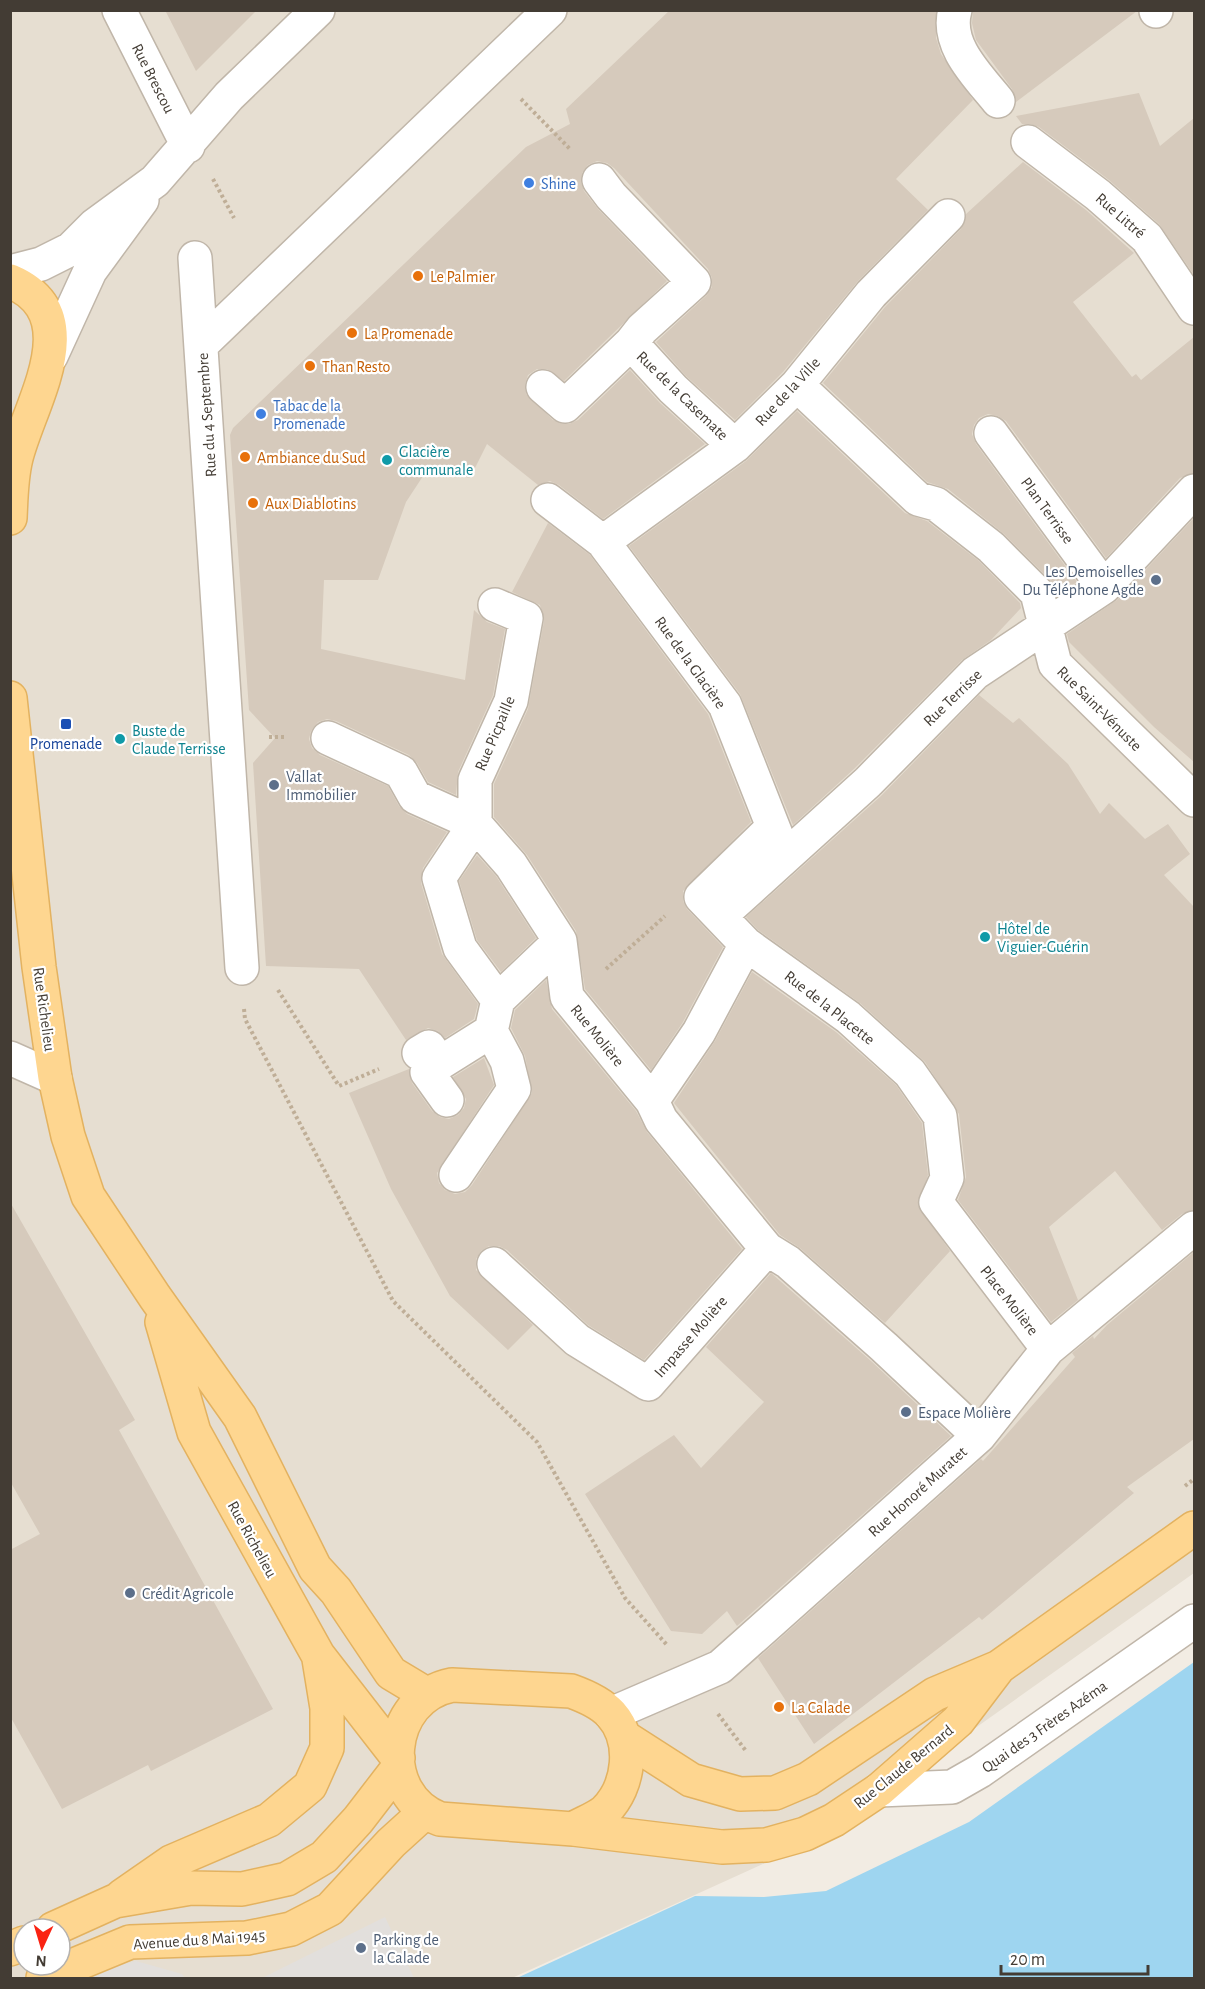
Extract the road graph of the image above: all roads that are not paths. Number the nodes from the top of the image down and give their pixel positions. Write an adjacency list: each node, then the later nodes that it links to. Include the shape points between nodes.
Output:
1 (119, 10): 7 (street, Rue Brescou)
2 (318, 10): 7 (street, via 229,96)
3 (550, 10): 16 (street, Rue du 4 Septembre)
4 (955, 10): 5 (street, via 952,22 960,51)
5 (998, 101)
6 (1028, 142): 14 (street, Rue Littré, via 1147,238)
7 (198, 158): 9 (street)
8 (599, 180): 15 (street, Rue de la Casemate, via 694,282)
9 (155, 181): 12 (street, via 95,225 71,249 41,264); 17 (street, via 114,243 90,271)
10 (948, 216): 18 (street, Rue de la Ville, via 872,294)
11 (195, 258): 16 (street)
12 (10, 272)
13 (10, 281): 17 (main road, via 22,286 41,305 51,329)
14 (1194, 308)
15 (631, 344): 19 (street, Rue de la Casemate, via 565,406); 22 (street, Rue de la Casemate)
16 (201, 345): 38 (street, Rue du 4 Septembre)
17 (48, 365): 20 (main road, via 24,398); 25 (main road, via 15,460)
18 (797, 385): 22 (street, Rue de la Ville); 29 (street, Rue Saint-Vénuste, via 918,499 936,504 1037,592)
19 (543, 387)
20 (10, 404)
21 (991, 434): 27 (street, Plan Terrisse)
22 (735, 446): 26 (street, Rue de la Ville)
23 (1194, 491): 27 (street, Rue Terrisse)
24 (548, 500): 26 (street, Rue de la Glacière)
25 (10, 518)
26 (603, 542): 34 (street, Rue de la Glacière, via 725,705)
27 (1104, 587): 29 (street, Rue Terrisse)
28 (495, 605): 33 (street, Rue Picpaille, via 526,618 511,701 475,780)
29 (1046, 626): 32 (street, Rue Saint-Vénuste, via 1055,664); 34 (street, Rue Terrisse, via 975,673 868,782)
30 (10, 698): 41 (main road, Rue Richelieu)
31 (328, 738): 33 (street, Rue Molière, via 401,772 415,797)
32 (1194, 800)
33 (475, 824): 36 (street, Rue Molière, via 511,865); 39 (street, via 440,878 460,948)
34 (779, 843): 35 (street, Rue Terrisse)
35 (710, 907): 37 (street, Rue de la Placette)
36 (560, 941): 39 (street); 43 (street, Rue Molière, via 567,997)
37 (746, 944): 43 (street, via 699,1032); 47 (street, Rue de la Placette, via 848,1017 910,1073 940,1116 947,1178 936,1202)
38 (242, 975)
39 (495, 1016): 42 (street, via 429,1058 427,1072); 44 (street, via 514,1089)
40 (10, 1058): 41 (street)
41 (55, 1078): 49 (main road, Rue Richelieu, via 68,1136 88,1196)
42 (447, 1100)
43 (652, 1101): 46 (street, Rue Molière, via 661,1120)
44 (456, 1175)
45 (1194, 1228): 50 (street, Rue Honoré Muratet)
46 (767, 1249): 48 (street, Impasse Molière, via 648,1384 577,1340); 51 (street, Rue Molière, via 884,1347)
47 (973, 1251): 50 (street, Place Molière)
48 (494, 1264)
49 (155, 1297): 54 (main road, Rue Richelieu, via 194,1432); 56 (main road, Rue Richelieu, via 240,1417 315,1568 336,1591 391,1673)
50 (1048, 1349): 51 (street, Rue Honoré Muratet)
51 (979, 1436): 57 (street, Rue Honoré Muratet, via 720,1667)
52 (1194, 1528): 55 (main road, Rue Claude Bernard)
53 (1194, 1621): 59 (street, Quai des 3 Frères Azéma, via 952,1788)
54 (318, 1654): 58 (main road, Rue Richelieu); 62 (main road, via 327,1708 327,1748 310,1786 269,1820 171,1862)
55 (999, 1667): 57 (main road, Rue Claude Bernard, via 935,1694 808,1779 775,1793 740,1794 691,1780); 59 (main road, Rue Claude Bernard, via 958,1721)
56 (426, 1694): 57 (main road, via 452,1685 571,1691 589,1698); 58 (main road, via 400,1729)
57 (617, 1726): 61 (main road, via 627,1764 620,1791 604,1812)
58 (398, 1763): 60 (main road, via 407,1795); 62 (main road, via 358,1820 324,1857 287,1879 242,1889 191,1888)
59 (879, 1790): 61 (main road, Rue Claude Bernard, via 834,1820 805,1834 766,1845 722,1847)
60 (424, 1813): 61 (main road, via 440,1819); 64 (main road, Avenue du 8 Mai 1945, via 330,1909 291,1929 247,1938 130,1942)
61 (573, 1829)
62 (115, 1901): 63 (main road)
63 (72, 1920)
64 (43, 1978)

